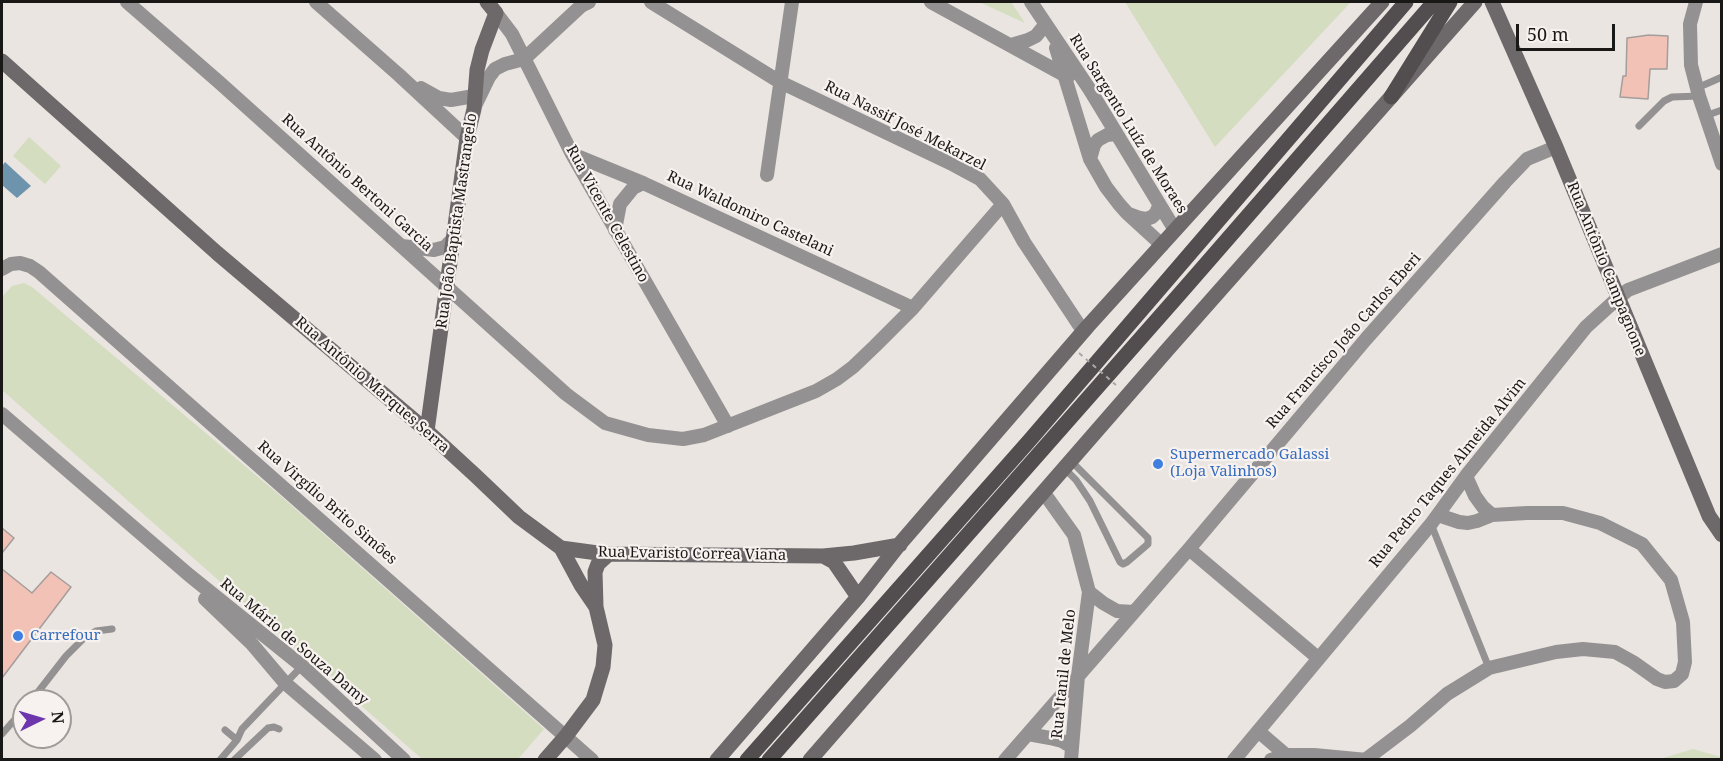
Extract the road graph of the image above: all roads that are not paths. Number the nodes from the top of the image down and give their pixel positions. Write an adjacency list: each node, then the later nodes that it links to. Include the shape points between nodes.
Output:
1 (127, 2): 46 (street, Rua Antônio Bertoni Garcia)
2 (316, 2): 20 (street)
3 (589, 2): 18 (street)
4 (651, 2): 23 (street, Rua Nassif José Mekarzel)
5 (792, 2): 23 (street)
6 (931, 2): 17 (street)
7 (1031, 2): 16 (street, Rua Sargento Luíz de Moraes)
8 (1382, 2): 43 (street)
9 (1406, 2): 96 (main road, via 1029,441)
10 (1434, 2): 97 (main road)
11 (1450, 2): 26 (main road)
12 (1475, 2): 26 (street)
13 (1492, 2): 33 (street, Rua Antônio Campagnone)
14 (1696, 2): 25 (street, via 1690,24 1691,65)
15 (492, 7): 18 (street, Rua Vicente Celestino); 27 (street, Rua João Baptista Mastrangelo, via 477,70)
16 (1049, 30): 17 (street); 21 (street, Rua Sargento Luíz de Moraes); 24 (street, Rua Sargento Luíz de Moraes)
17 (1011, 45): 21 (street)
18 (524, 59): 27 (street, via 495,69); 34 (street, Rua Vicente Celestino)
19 (2, 61): 55 (street, Rua Antônio Marques Serra, via 217,252)
20 (399, 75): 27 (street, via 440,98); 32 (street)
21 (1064, 75): 24 (street); 35 (street, Rua Sargento Luíz de Moraes)
22 (1722, 77): 25 (lane)
23 (780, 82): 37 (street); 39 (street, Rua Nassif José Mekarzel, via 980,179)
24 (1090, 90): 31 (street, Rua Sargento Luíz de Moraes)
25 (1698, 92): 29 (street); 30 (lane, via 1664,101)
26 (1391, 97): 56 (street)
27 (474, 102): 32 (street, Rua João Baptista Mastrangelo)
28 (1722, 110): 29 (lane)
29 (1705, 116): 36 (street)
30 (1639, 126)
31 (1116, 134): 35 (street, via 1098,140); 40 (street, Rua Sargento Luíz de Moraes)
32 (467, 138): 44 (street, Rua João Baptista Mastrangelo)
33 (1556, 147): 50 (street, Rua Antônio Campagnone); 64 (street, Rua Francisco João Carlos Eberi, via 1527,159 1505,182)
34 (572, 154): 38 (street, Rua Waldomiro Castelani); 42 (street, Rua Vicente Celestino)
35 (1090, 159): 41 (street, Rua Sargento Luíz de Moraes)
36 (1722, 164)
37 (767, 176)
38 (643, 183): 42 (street, via 633,188 620,204); 51 (street, Rua Waldomiro Castelani)
39 (1003, 204): 51 (street, Rua Antônio Bertoni Garcia); 52 (street, Rua Nassif José Mekarzel)
40 (1159, 206): 41 (street, via 1146,219); 43 (street, Rua Sargento Luíz de Moraes)
41 (1127, 213): 45 (street, Rua Sargento Luíz de Moraes)
42 (615, 230): 54 (street, Rua Vicente Celestino)
43 (1175, 230): 45 (street)
44 (454, 238): 46 (street, via 445,247 434,250); 49 (street, Rua João Baptista Mastrangelo)
45 (1162, 245): 52 (street)
46 (402, 246): 49 (street, Rua Antônio Bertoni Garcia)
47 (1722, 254): 50 (street, Rua Pedro Taques Almeida Alvim, via 1628,290)
48 (2, 269): 85 (street, Rua Virgílio Brito Simões, via 20,263 39,272)
49 (448, 287): 54 (street, Rua Antônio Bertoni Garcia, via 566,394 605,423 648,435 683,439); 55 (street, Rua João Baptista Mastrangelo)
50 (1618, 298): 57 (street, Rua Pedro Taques Almeida Alvim, via 1586,327); 61 (street, Rua Antônio Campagnone, via 1709,516)
51 (913, 308): 54 (street, Rua Antônio Bertoni Garcia, via 837,379)
52 (1083, 332): 62 (street)
53 (2, 414): 67 (street, Rua Mário de Souza Damy)
54 (728, 426)
55 (428, 431): 63 (street, Rua Antônio Marques Serra, via 519,517)
56 (1068, 465): 56 (lane, via 1120,562 1127,562 1148,544 1148,538); 58 (street)
57 (1466, 476): 59 (street, via 1475,496); 60 (street, Rua Pedro Taques Almeida Alvim)
58 (1044, 493): 68 (street, Rua Itanil de Melo, via 1074,535); 98 (street)
59 (1492, 515): 60 (street, via 1468,523); 75 (street, via 1563,513 1600,523 1642,544 1671,580 1683,622 1685,662 1682,674 1665,682 1615,652 1583,649)
60 (1435, 519): 73 (street, Rua Pedro Taques Almeida Alvim); 75 (lane)
61 (1722, 535)
62 (900, 545): 66 (street, Rua Evaristo Correa Viana); 69 (street)
63 (561, 548): 65 (street, Rua Evaristo Correa Viana); 70 (street, Rua Antônio Marques Serra)
64 (1189, 549): 71 (street, Rua Francisco João Carlos Eberi); 73 (street)
65 (609, 554): 66 (street, Rua Evaristo Correa Viana); 70 (street, via 595,572)
66 (823, 556): 69 (street, via 834,562)
67 (189, 575): 74 (street, Rua Mário de Souza Damy); 77 (street, Rua Mário de Souza Damy, via 201,595 252,644)
68 (1089, 592): 71 (street, Rua Itanil de Melo, via 1117,611); 76 (street, Rua Itanil de Melo)
69 (858, 597): 95 (street)
70 (596, 607): 85 (street, Rua Antônio Marques Serra, via 605,645 599,684 593,700)
71 (1134, 612): 76 (street, Rua Francisco João Carlos Eberi)
72 (112, 629): 78 (lane, via 84,638)
73 (1318, 658): 82 (street, Rua Pedro Taques Almeida Alvim)
74 (302, 666): 77 (lane); 92 (street, Rua Mário de Souza Damy)
75 (1490, 668): 102 (street, via 1448,694)
76 (1078, 676): 84 (street, Rua Francisco João Carlos Eberi); 87 (street, Rua Itanil de Melo)
77 (285, 683): 86 (lane, via 242,729); 91 (street, Rua Mário de Souza Damy)
78 (40, 689)
79 (12, 723): 83 (lane)
80 (225, 729): 86 (lane)
81 (279, 729): 90 (lane, via 268,728)
82 (1258, 731): 88 (street); 100 (street, Rua Pedro Taques Almeida Alvim)
83 (2, 734)
84 (1028, 734): 87 (street, via 1056,739); 99 (street, Rua Francisco João Carlos Eberi)
85 (566, 736): 93 (street, Rua Antônio Marques Serra); 94 (street, Rua Virgílio Brito Simões)
86 (237, 740): 89 (lane)
87 (1072, 753)
88 (1286, 755): 101 (street); 102 (street)
89 (222, 759)
90 (234, 759)
91 (375, 759)
92 (404, 759)
93 (544, 759)
94 (592, 759)
95 (717, 759)
96 (747, 759)
97 (769, 759)
98 (810, 759)
99 (1005, 759)
100 (1234, 759)
101 (1271, 759)
102 (1366, 759)

